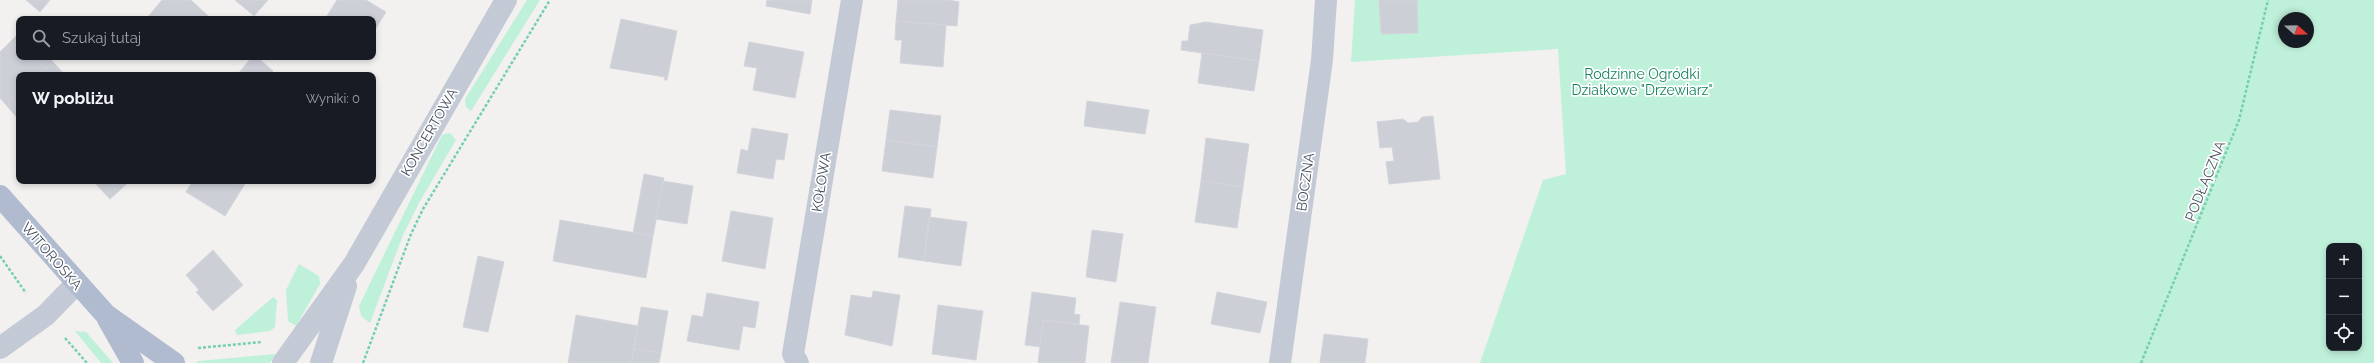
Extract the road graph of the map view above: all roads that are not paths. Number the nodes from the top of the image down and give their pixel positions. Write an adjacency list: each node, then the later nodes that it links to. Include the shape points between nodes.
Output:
1 (506, 0): 5 (street, KONCERTOWA)
2 (852, 0): 13 (street, KOŁOWA, via 793,354)
3 (1326, 0): 14 (street, BOCZNA, via 1322,60)
4 (0, 196): 6 (main road, WITOROSKA)
5 (354, 264): 11 (street, KONCERTOWA); 12 (street, KONCERTOWA)
6 (77, 284): 7 (main road, WITOROSKA); 8 (street, via 46,315)
7 (106, 314): 9 (main road, WITOROSKA); 10 (main road, WITOROSKA)
8 (0, 348)
9 (182, 356)
10 (133, 363)
11 (283, 363)
12 (321, 363)
13 (798, 363)
14 (1280, 363)

